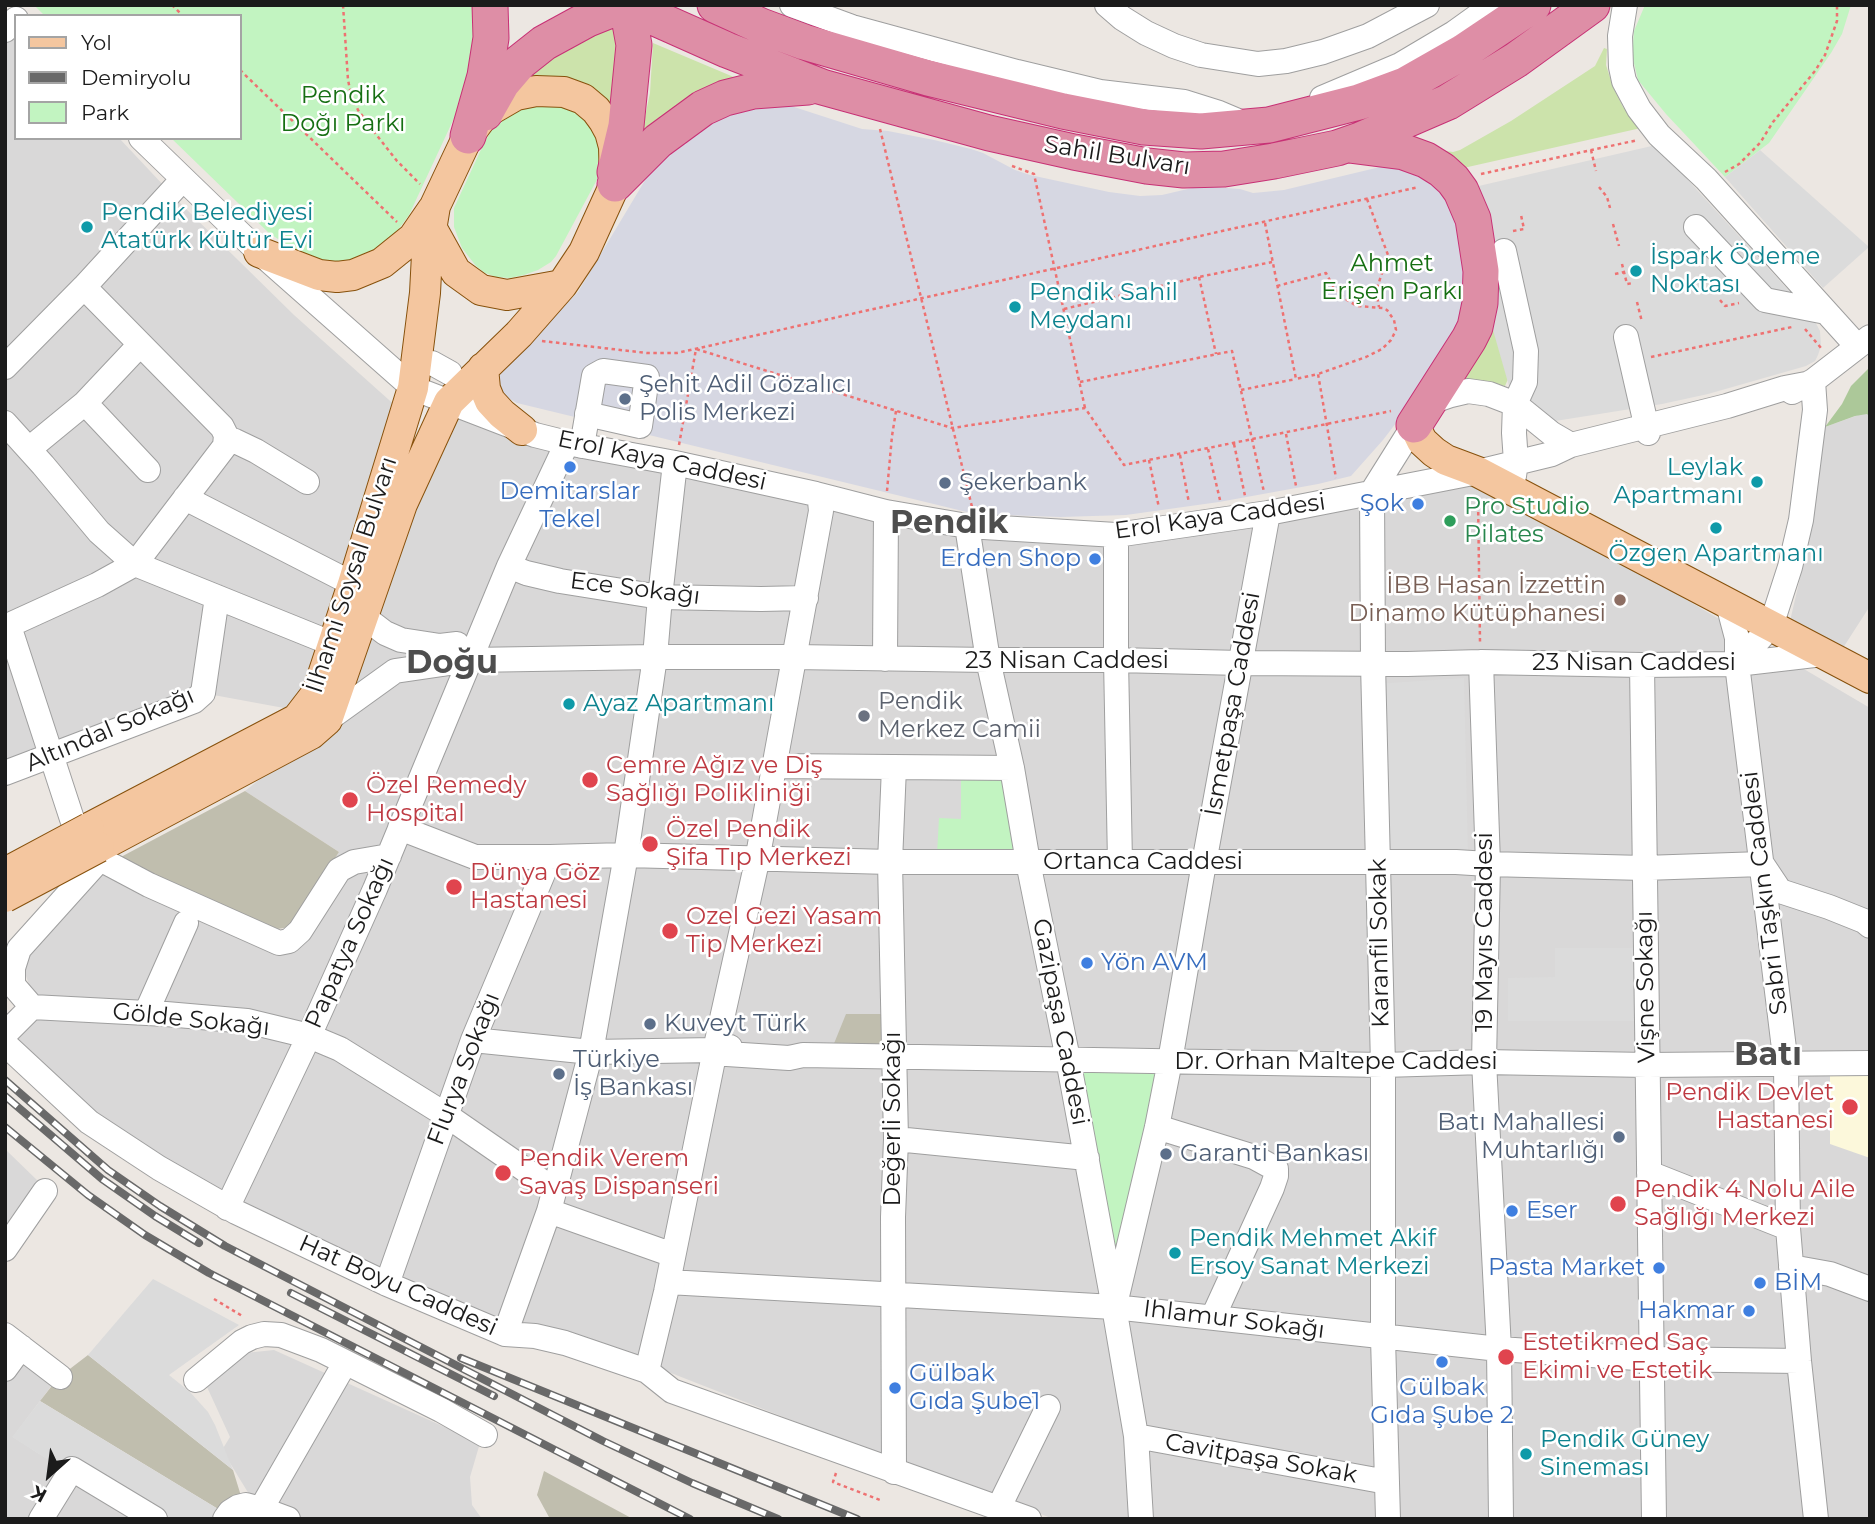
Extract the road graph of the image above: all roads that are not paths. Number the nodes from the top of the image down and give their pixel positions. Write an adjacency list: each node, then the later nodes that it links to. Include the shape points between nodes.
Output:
1 (490, 5): 14 (highway, via 491,38)
2 (624, 5): 13 (highway, Sahil Bulvarı); 14 (highway, via 544,43 520,62); 18 (highway, via 634,45)
3 (715, 5): 15 (highway, Sahil Bulvarı, via 778,33 845,55 1063,111 1174,130)
4 (792, 5): 12 (street)
5 (833, 5): 12 (street)
6 (1107, 5): 7 (street, via 1146,33 1174,46 1258,64 1323,52 1368,36)
7 (1427, 5)
8 (1493, 5): 15 (street, via 1400,65)
9 (1533, 5): 15 (highway, Sahil Bulvarı, via 1405,85 1359,102)
10 (1592, 5): 17 (highway, Sahil Bulvarı, via 1448,102)
11 (1625, 5): 27 (street, via 1620,54 1624,81 1639,109)
12 (852, 27): 15 (street, via 1070,85 1184,102)
13 (822, 87): 17 (highway, Sahil Bulvarı, via 989,133 1147,166 1224,169); 18 (highway, via 753,91 725,98 703,108)
14 (476, 125): 18 (main road, via 516,95 536,91 576,95 604,121 614,147); 20 (main road)
15 (1261, 126)
16 (143, 140): 19 (street)
17 (1346, 145): 22 (highway, via 1415,155 1443,170)
18 (615, 178): 24 (main road, via 584,252)
19 (183, 179): 23 (street); 25 (street)
20 (429, 207): 23 (main road, via 412,238 382,263 353,275 319,275); 24 (main road, via 456,272 481,290 507,295); 35 (main road, İlhami Soysal Bulvarı)
21 (1696, 227): 27 (street, via 1765,300)
22 (1490, 242): 38 (street, via 1527,351 1525,382); 39 (highway, via 1481,271 1475,327)
23 (259, 251): 35 (street)
24 (562, 285): 33 (main road, İlhami Soysal Bulvarı)
25 (84, 287): 32 (street); 44 (street, via 222,427)
26 (331, 295): 31 (street, via 331,306)
27 (1826, 312): 29 (street)
28 (1638, 336): 42 (street)
29 (1863, 341): 34 (street)
30 (134, 351): 37 (street)
31 (401, 355)
32 (5, 368)
33 (483, 369): 36 (main road, İlhami Soysal Bulvarı); 43 (main road, via 490,401)
34 (1810, 383): 42 (street, Erol Kaya Caddesi); 69 (street, via 1815,410 1801,520)
35 (413, 388): 36 (street, Erol Kaya Caddesi); 63 (main road, İlhami Soysal Bulvarı)
36 (460, 392): 43 (street, Erol Kaya Caddesi); 85 (main road, İlhami Soysal Bulvarı, via 402,504)
37 (85, 403): 46 (street); 50 (street)
38 (1515, 404): 39 (street, via 1468,391); 47 (street, via 1552,434); 48 (street)
39 (1411, 413): 51 (main road, via 1422,441 1434,452); 53 (street)
40 (587, 414): 45 (street, Papatya Sokağı)
41 (5, 423): 46 (street)
42 (1653, 428): 47 (street, Erol Kaya Caddesi)
43 (522, 430): 45 (street, Erol Kaya Caddesi)
44 (226, 438): 52 (street); 56 (street, via 225,446)
45 (575, 445): 49 (street, Erol Kaya Caddesi); 62 (street, Papatya Sokağı)
46 (29, 449): 61 (street, via 99,532)
47 (1561, 449): 48 (street, Erol Kaya Caddesi)
48 (1516, 462): 51 (street, Erol Kaya Caddesi); 54 (street)
49 (676, 463): 55 (street, Erol Kaya Caddesi); 65 (street)
50 (148, 470)
51 (1478, 472): 53 (street, Erol Kaya Caddesi); 54 (main road)
52 (307, 482)
53 (1372, 492): 58 (street, Erol Kaya Caddesi); 81 (street, Karanfil Sokak)
54 (1518, 493): 67 (main road)
55 (816, 494): 57 (street, Erol Kaya Caddesi); 66 (street, via 821,510)
56 (185, 498): 61 (street); 63 (street)
57 (886, 512): 59 (street, Erol Kaya Caddesi); 75 (street)
58 (1247, 516): 60 (street, Erol Kaya Caddesi); 80 (street, İsmetpaşa Caddesi)
59 (972, 527): 60 (street, Erol Kaya Caddesi); 76 (street, Gazipaşa Caddesi)
60 (1116, 535): 77 (street)
61 (135, 564): 64 (street); 70 (street)
62 (509, 566): 65 (street, Ece Sokağı, via 560,581); 78 (street, Papatya Sokağı)
63 (353, 584): 71 (main road, İlhami Soysal Bulvarı)
64 (217, 597): 71 (street); 86 (street, Altındal Sokağı, via 203,694)
65 (660, 597): 66 (street, Ece Sokağı); 72 (street)
66 (806, 598): 74 (street)
67 (1728, 604): 69 (main road); 82 (street, Sabri Taşkın Caddesi, via 1737,638)
68 (364, 617): 78 (street, via 401,640 457,644)
69 (1771, 626): 73 (main road); 82 (street)
70 (7, 627): 86 (street)
71 (333, 644): 92 (main road, İlhami Soysal Bulvarı, via 317,693 297,719)
72 (652, 649): 74 (street, 23 Nisan Caddesi); 78 (street, 23 Nisan Caddesi); 93 (street)
73 (1823, 654): 82 (street, 23 Nisan Caddesi); 84 (main road)
74 (794, 657): 75 (street, 23 Nisan Caddesi); 87 (street)
75 (885, 659): 76 (street, 23 Nisan Caddesi)
76 (988, 660): 77 (street, 23 Nisan Caddesi); 89 (street, Gazipaşa Caddesi)
77 (1116, 660): 80 (street, 23 Nisan Caddesi); 99 (street)
78 (464, 661): 85 (street, 23 Nisan Caddesi, via 395,671); 91 (street, Papatya Sokağı)
79 (1480, 662): 81 (street, 23 Nisan Caddesi); 83 (street, 23 Nisan Caddesi); 102 (street, 19 Mayıs Caddesi)
80 (1241, 663): 81 (street, 23 Nisan Caddesi); 101 (street, İsmetpaşa Caddesi)
81 (1373, 664): 100 (street, Karanfil Sokak)
82 (1737, 664): 83 (street, 23 Nisan Caddesi); 103 (street, Sabri Taşkın Caddesi)
83 (1642, 665): 104 (street, Vişne Sokağı)
84 (1870, 678)
85 (327, 720): 92 (main road, İlhami Soysal Bulvarı, via 311,734)
86 (51, 756): 90 (street, Altındal Sokağı); 92 (street, via 72,819)
87 (774, 766): 88 (street); 96 (street)
88 (894, 766): 89 (street); 97 (street, Değerli Sokağı)
89 (1012, 768): 98 (street, Gazipaşa Caddesi)
90 (5, 773)
91 (400, 828): 94 (street, Papatya Sokağı); 95 (street, Ortanca Caddesi, via 475,857)
92 (96, 845): 94 (street, via 149,885 279,943 300,931 339,870); 105 (main road, İlhami Soysal Bulvarı, bridge); 106 (main road, İlhami Soysal Bulvarı, bridge); 109 (street, via 19,949 13,985)
93 (626, 855): 95 (street, Ortanca Caddesi); 96 (street, Ortanca Caddesi); 116 (street)
94 (388, 856): 111 (street, Papatya Sokağı)
95 (550, 857): 113 (street, Flurya Sokağı)
96 (757, 859): 97 (street, Ortanca Caddesi); 115 (street)
97 (890, 862): 98 (street, Ortanca Caddesi); 117 (street, Değerli Sokağı)
98 (1028, 862): 99 (street, Ortanca Caddesi); 118 (street, Gazipaşa Caddesi)
99 (1120, 862): 101 (street, Ortanca Caddesi)
100 (1378, 862): 101 (street, Ortanca Caddesi); 102 (street, Ortanca Caddesi); 122 (street, Karanfil Sokak)
101 (1204, 863): 119 (street, İsmetpaşa Caddesi)
102 (1488, 864): 104 (street, Ortanca Caddesi); 120 (street, 19 Mayıs Caddesi)
103 (1762, 864): 104 (street, Ortanca Caddesi); 108 (street, via 1780,891); 124 (street, Sabri Taşkın Caddesi)
104 (1644, 868): 123 (street, Vişne Sokağı)
105 (5, 873)
106 (5, 897)
107 (186, 923): 110 (street)
108 (1870, 926)
109 (32, 1007): 110 (street, Gölde Sokağı); 112 (street)
110 (146, 1013): 111 (street, Gölde Sokağı, via 247,1021)
111 (309, 1036): 125 (street, Gölde Sokağı, via 340,1049); 132 (street, Papatya Sokağı)
112 (5, 1037)
113 (472, 1040): 116 (street, Dr. Orhan Maltepe Caddesi); 125 (street, Flurya Sokağı)
114 (5, 1044): 132 (street, Hat Boyu Caddesi, via 89,1122)
115 (715, 1050): 116 (street, Dr. Orhan Maltepe Caddesi); 117 (street, Dr. Orhan Maltepe Caddesi, via 789,1058); 136 (street)
116 (591, 1052): 131 (street)
117 (893, 1058): 118 (street, Dr. Orhan Maltepe Caddesi); 127 (street, Değerli Sokağı)
118 (1068, 1059): 119 (street, Dr. Orhan Maltepe Caddesi); 128 (street, Gazipaşa Caddesi)
119 (1170, 1061): 122 (street, Dr. Orhan Maltepe Caddesi); 126 (street, İsmetpaşa Caddesi)
120 (1484, 1062): 122 (street, Dr. Orhan Maltepe Caddesi); 123 (street, Dr. Orhan Maltepe Caddesi); 147 (street, 19 Mayıs Caddesi)
121 (1870, 1063): 124 (street, Dr. Orhan Maltepe Caddesi)
122 (1383, 1065): 145 (street, Karanfil Sokak)
123 (1647, 1065): 124 (street, Dr. Orhan Maltepe Caddesi); 129 (street, Vişne Sokağı)
124 (1786, 1065): 133 (street, Sabri Taşkın Caddesi)
125 (446, 1115): 131 (street, Gölde Sokağı); 139 (street, Flurya Sokağı)
126 (1157, 1127): 142 (street, İsmetpaşa Caddesi); 143 (street, via 1254,1157 1276,1169 1272,1188)
127 (896, 1139): 128 (street); 141 (street, Değerli Sokağı)
128 (1087, 1158): 142 (street, Gazipaşa Caddesi)
129 (1649, 1173): 133 (street); 148 (street, Vişne Sokağı)
130 (44, 1191): 135 (street)
131 (551, 1200): 136 (street, Gölde Sokağı); 144 (street)
132 (227, 1208): 139 (street, Hat Boyu Caddesi)
133 (1788, 1228): 137 (street, Sabri Taşkın Caddesi)
134 (1227, 1245): 143 (street)
135 (5, 1249)
136 (673, 1255): 138 (street)
137 (1791, 1267): 140 (street, via 1830,1274); 149 (street, Sabri Taşkın Caddesi)
138 (668, 1282): 141 (street, Ihlamur Sokağı); 152 (street)
139 (387, 1284): 144 (street, Hat Boyu Caddesi)
140 (1870, 1289)
141 (893, 1294): 142 (street, Ihlamur Sokağı); 158 (street, Değerli Sokağı)
142 (1114, 1307): 143 (street, Ihlamur Sokağı); 157 (street, Gazipaşa Caddesi)
143 (1208, 1317): 145 (street, Ihlamur Sokağı)
144 (505, 1334): 152 (street, Hat Boyu Caddesi, via 565,1343)
145 (1383, 1338): 147 (street, Ihlamur Sokağı); 159 (street, Karanfil Sokak)
146 (13, 1341): 151 (street); 153 (street)
147 (1499, 1349): 148 (street, Ihlamur Sokağı); 170 (street, 19 Mayıs Caddesi)
148 (1652, 1359): 149 (street, Ihlamur Sokağı); 171 (street, Vişne Sokağı)
149 (1799, 1361): 162 (street, Sabri Taşkın Caddesi)
150 (345, 1363): 154 (street, via 296,1340 264,1334 242,1342); 156 (street); 161 (street)
151 (5, 1369)
152 (647, 1371): 158 (street, Hat Boyu Caddesi, via 672,1391)
153 (60, 1377)
154 (196, 1380)
155 (1048, 1407): 160 (street)
156 (485, 1435)
157 (1136, 1436): 159 (street, Cavitpaşa Sokak); 168 (street, Gazipaşa Caddesi)
158 (894, 1472): 160 (street, Hat Boyu Caddesi)
159 (1387, 1482): 169 (street, Karanfil Sokak)
160 (999, 1507): 167 (street, Hat Boyu Caddesi)
161 (261, 1509): 165 (street, via 238,1507); 166 (street)
162 (1817, 1518)
163 (41, 1519): 164 (street, via 72,1469)
164 (155, 1519)
165 (225, 1519)
166 (288, 1519)
167 (1029, 1519)
168 (1141, 1519)
169 (1388, 1519)
170 (1501, 1519)
171 (1654, 1519)

